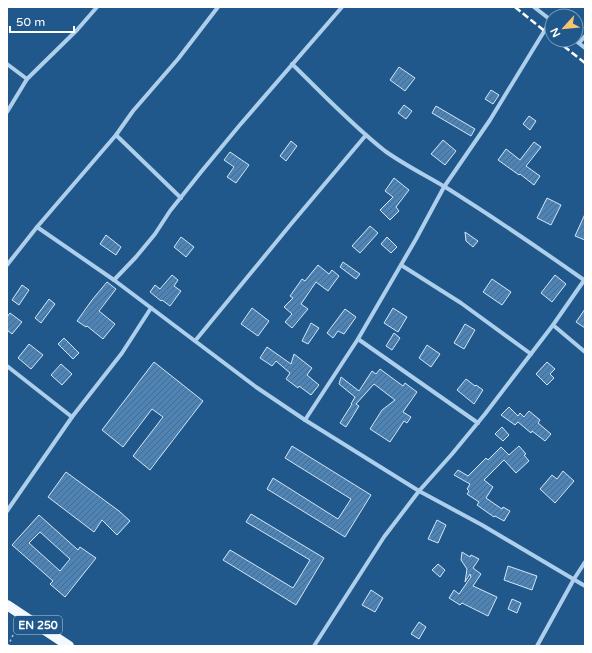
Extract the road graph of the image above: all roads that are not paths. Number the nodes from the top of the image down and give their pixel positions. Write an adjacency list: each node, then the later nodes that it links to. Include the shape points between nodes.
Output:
1 (97, 7): 9 (street)
2 (218, 7): 11 (street)
3 (342, 7): 8 (street)
4 (534, 7): 5 (street)
5 (544, 15)
6 (544, 32): 13 (street, via 490,120)
7 (7, 64): 9 (street)
8 (292, 64): 12 (street); 14 (street)
9 (27, 79): 10 (street)
10 (7, 112)
11 (116, 135): 14 (street); 15 (street)
12 (366, 136): 13 (street, via 399,161); 23 (street)
13 (444, 187): 17 (street); 18 (street)
14 (181, 198): 19 (street, via 141,251)
15 (37, 227): 16 (street); 19 (street)
16 (7, 265)
17 (401, 265): 22 (street); 25 (street)
18 (585, 279): 21 (street)
19 (114, 280): 20 (street)
20 (151, 308): 23 (street); 27 (street, via 122,353)
21 (553, 325): 24 (street); 25 (street)
22 (358, 339): 28 (street); 29 (street)
23 (195, 341): 28 (street)
24 (585, 352)
25 (531, 354): 29 (street)
26 (7, 366): 27 (street)
27 (72, 417): 31 (street)
28 (305, 420): 30 (street)
29 (478, 423): 30 (street)
30 (419, 491): 33 (street); 37 (street, via 384,538)
31 (7, 511)
32 (585, 562): 33 (street)
33 (574, 579): 34 (street); 38 (street)
34 (585, 586)
35 (7, 605): 36 (main road, EN 250)
36 (69, 646)
37 (314, 646)
38 (537, 646)

